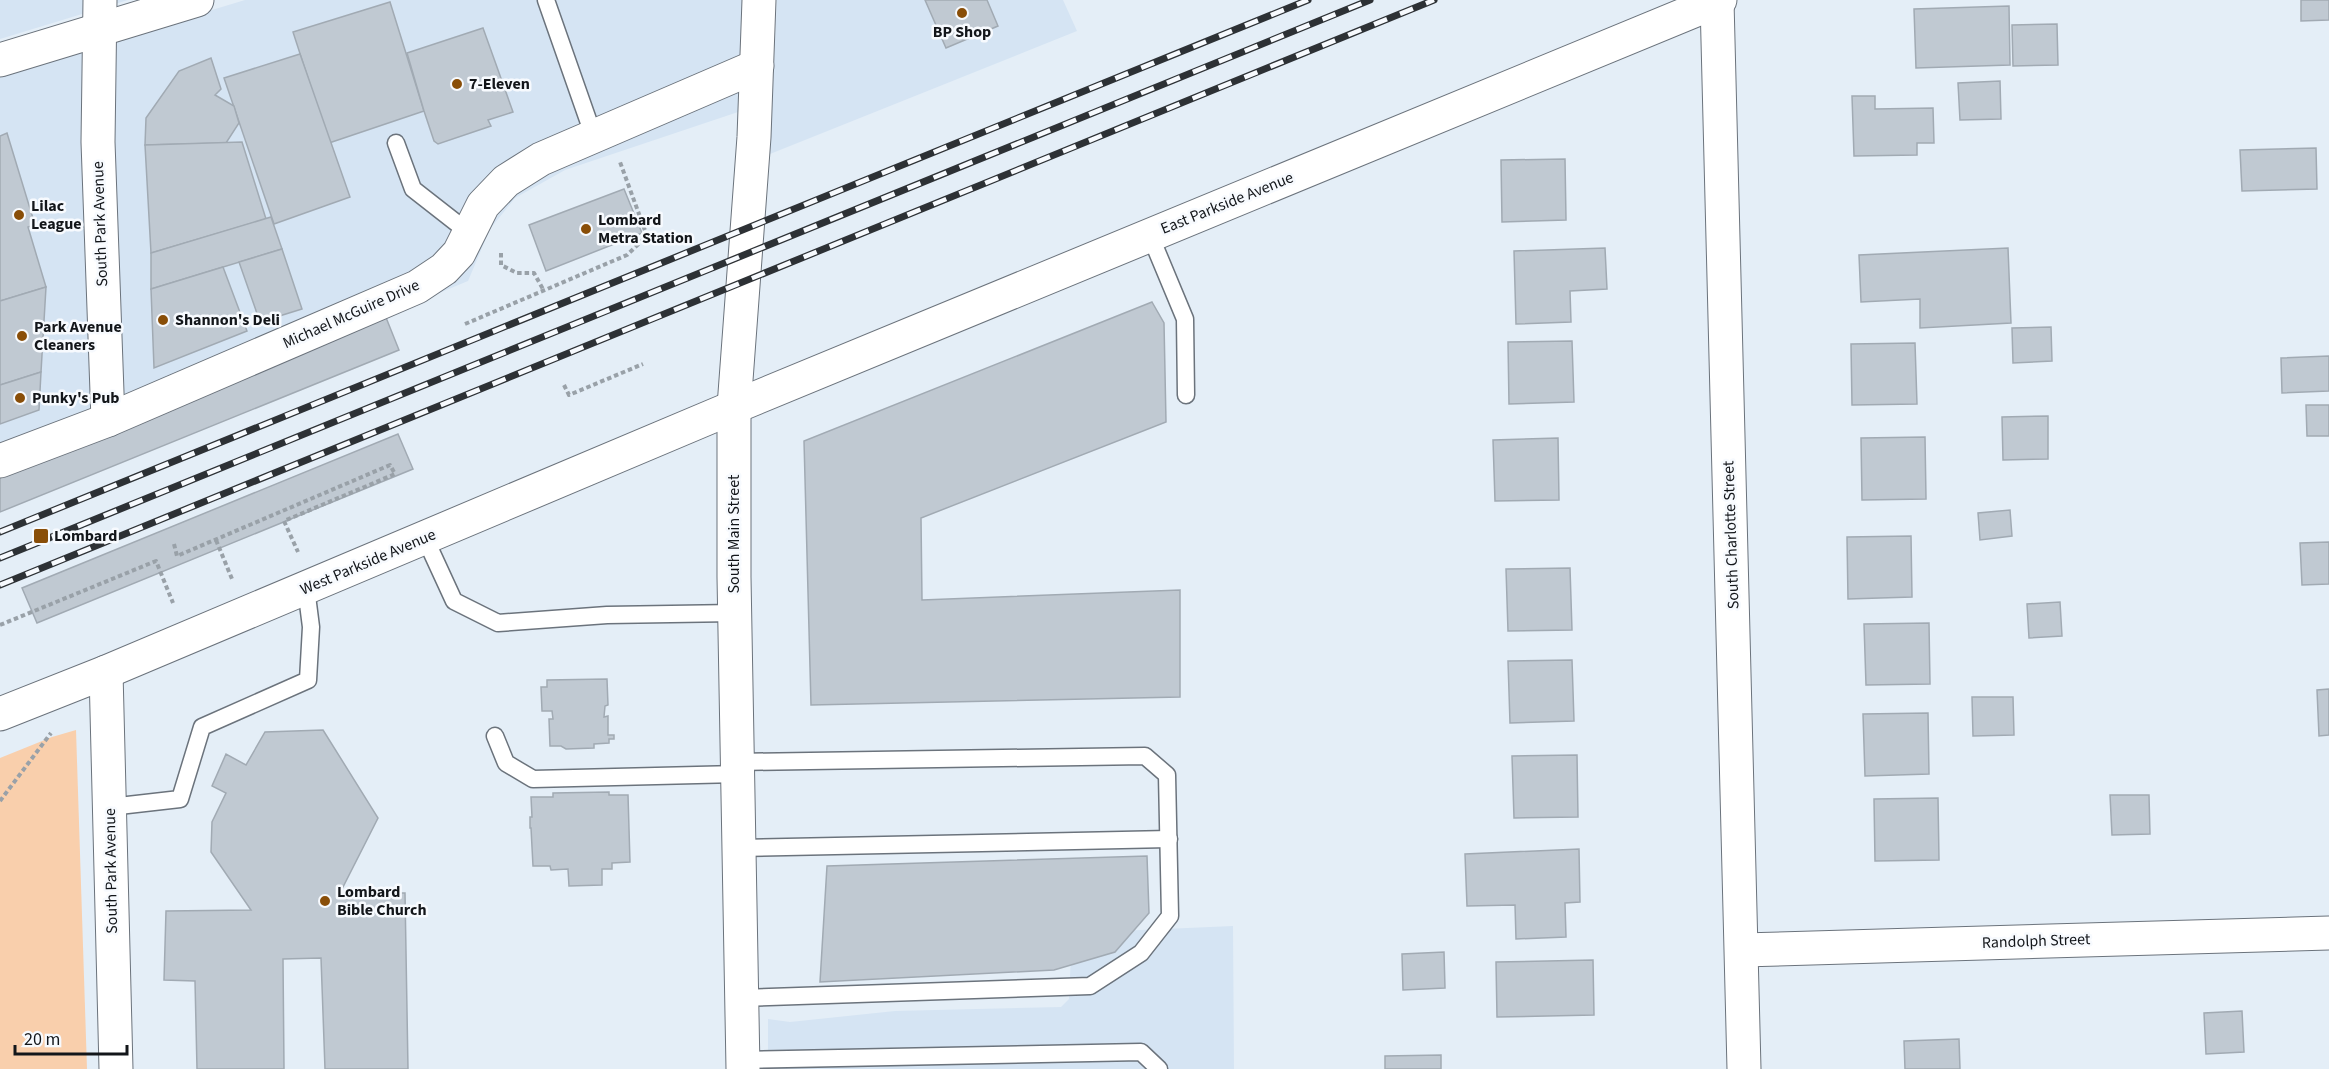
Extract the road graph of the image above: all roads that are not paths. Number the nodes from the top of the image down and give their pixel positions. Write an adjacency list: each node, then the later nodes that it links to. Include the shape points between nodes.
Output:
1 (197, 0): 5 (street)
2 (546, 0): 9 (lane)
3 (759, 0): 7 (street, South Main Street)
4 (1719, 1): 11 (street, East Parkside Avenue); 27 (street, South Charlotte Street)
5 (100, 15): 6 (street); 14 (street, South Park Avenue, via 98,142)
6 (0, 60)
7 (757, 66): 9 (street, Michael McGuire Drive); 13 (street, South Main Street)
8 (396, 143): 10 (lane, via 413,189)
9 (605, 145): 10 (street, Michael McGuire Drive, via 541,159 506,181 483,205)
10 (468, 232): 14 (street, Michael McGuire Drive, via 459,253 417,287)
11 (1150, 235): 12 (lane, via 1185,318); 13 (street, East Parkside Avenue)
12 (1186, 396)
13 (734, 407): 16 (street, West Parkside Avenue); 18 (street, South Main Street)
14 (108, 420): 15 (street, Michael McGuire Drive)
15 (0, 461)
16 (425, 538): 17 (street, West Parkside Avenue); 18 (lane, via 454,601 498,623 607,615)
17 (306, 588): 19 (street, West Parkside Avenue); 23 (lane, via 310,627 308,680 202,727 180,799)
18 (735, 613): 22 (street, South Main Street)
19 (106, 672): 20 (street, West Parkside Avenue); 23 (street, South Park Avenue)
20 (0, 714)
21 (495, 736): 22 (lane, via 506,763 533,778)
22 (738, 768): 24 (lane, via 1145,756 1167,776); 25 (street, South Main Street)
23 (110, 807): 30 (street, South Park Avenue)
24 (1169, 839): 25 (lane); 28 (lane, via 1170,916 1142,953 1089,986)
25 (739, 848): 28 (street, South Main Street)
26 (2329, 933): 27 (street, Randolph Street)
27 (1742, 950): 32 (street, South Charlotte Street)
28 (742, 998): 29 (street, South Main Street)
29 (743, 1064): 31 (lane, via 1141,1052)
30 (116, 1069)
31 (1159, 1069)
32 (1744, 1069)

